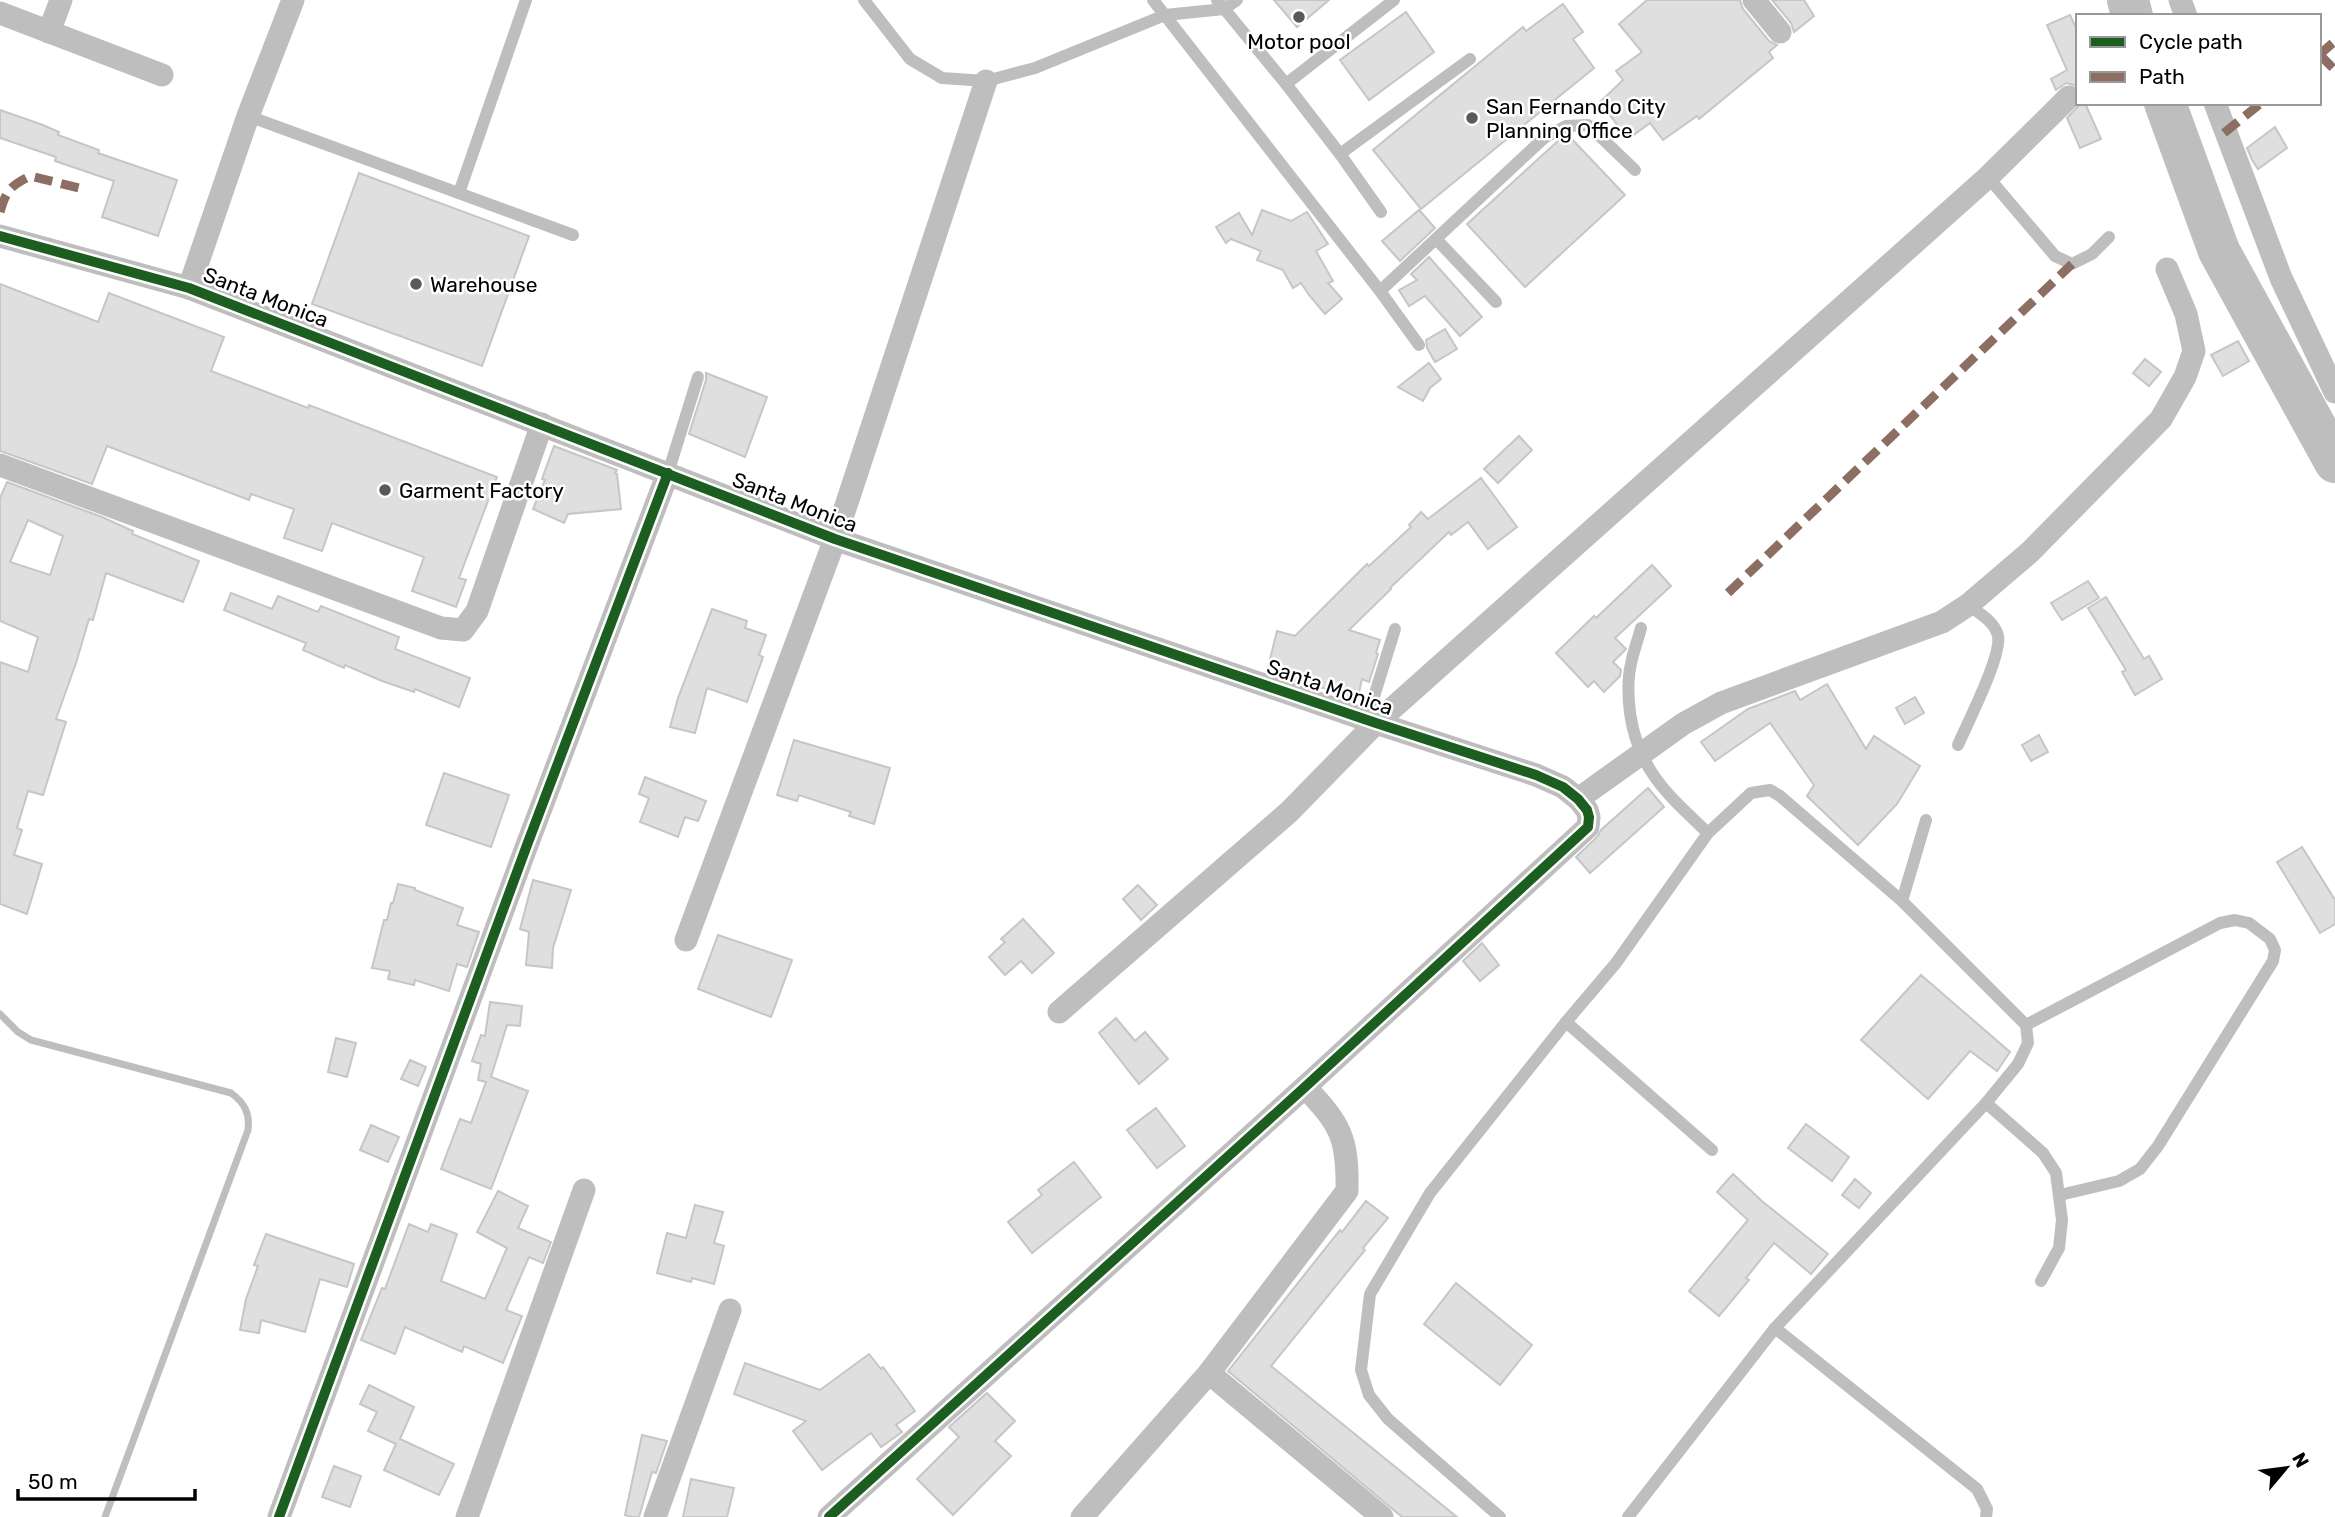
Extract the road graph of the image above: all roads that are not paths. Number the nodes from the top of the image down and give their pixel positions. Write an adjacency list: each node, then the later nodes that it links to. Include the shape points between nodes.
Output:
1 (61, 0): 12 (street)
2 (293, 0): 20 (street)
3 (526, 0): 24 (lane)
4 (864, 0): 16 (lane, via 910,59 942,78)
5 (1153, 0): 11 (lane)
6 (1237, 0): 9 (lane)
7 (1394, 0): 17 (lane)
8 (1754, 0): 13 (street)
9 (1221, 4): 11 (lane); 17 (lane)
10 (0, 13): 12 (street)
11 (1165, 15): 16 (lane, via 1035,68); 32 (lane)
12 (49, 32): 15 (street)
13 (1780, 32)
14 (1470, 59): 21 (lane)
15 (162, 75)
16 (986, 81): 40 (street)
17 (1286, 84): 21 (lane)
18 (2069, 97): 23 (street)
19 (2215, 105): 36 (street, via 2281,278)
20 (248, 117): 24 (lane); 31 (street)
21 (1340, 154): 25 (lane)
22 (1635, 170): 29 (lane, via 1588,125 1566,126 1544,138)
23 (1988, 177): 28 (lane, via 2055,256 2072,264 2092,254); 44 (street)
24 (459, 193): 26 (lane)
25 (1381, 212)
26 (573, 235)
27 (0, 236): 31 (street, Santa Monica)
28 (2109, 237)
29 (1436, 239): 32 (lane); 33 (lane)
30 (2167, 269): 41 (street, via 2186,314 2193,351 2176,394 2161,419 2030,552)
31 (189, 288): 37 (street, Santa Monica)
32 (1380, 291): 34 (lane)
33 (1496, 302)
34 (1419, 345)
35 (698, 377): 39 (lane)
36 (2335, 392)
37 (542, 424): 38 (street, via 477,611 463,630 440,628); 39 (street, Santa Monica)
38 (0, 465)
39 (668, 473): 40 (street, Santa Monica); 64 (street)
40 (835, 539): 44 (street, Santa Monica); 51 (street)
41 (1968, 605): 45 (lane, via 1990,622 1998,636 1997,653); 46 (street, via 1941,622 1721,703)
42 (1641, 628): 46 (lane, via 1628,692)
43 (1395, 629): 44 (lane)
44 (1371, 721): 47 (street, Santa Monica, via 1536,775); 52 (street, via 1279,821)
45 (1958, 745)
46 (1640, 755): 47 (street); 49 (lane, via 1672,800)
47 (1578, 799): 55 (street, via 1587,810 1588,827)
48 (1926, 820): 50 (lane)
49 (1708, 834): 50 (lane, via 1751,793 1770,790 1796,807); 53 (lane, via 1616,963)
50 (1902, 901): 54 (lane)
51 (686, 940)
52 (1059, 1012)
53 (1566, 1022): 57 (lane); 70 (lane, via 1430,1194 1370,1294 1361,1370 1369,1395 1388,1419)
54 (2026, 1026): 56 (lane, via 2028,1043 2018,1064); 59 (lane, via 2220,923 2249,923 2270,939 2275,950 2273,961 2140,1169 2119,1181)
55 (1305, 1087): 63 (street, via 1329,1112 1343,1140 1347,1191); 67 (street)
56 (1986, 1103): 59 (lane, via 2043,1153 2056,1173); 62 (lane)
57 (1712, 1150)
58 (584, 1190): 65 (street)
59 (2060, 1195): 60 (lane, via 2059,1248)
60 (2041, 1281)
61 (730, 1310): 66 (street)
62 (1775, 1328): 71 (lane); 72 (lane, via 1977,1489)
63 (1209, 1373): 68 (street); 69 (street)
64 (278, 1517)
65 (467, 1517)
66 (655, 1517)
67 (828, 1517)
68 (1082, 1517)
69 (1382, 1517)
70 (1500, 1517)
71 (1628, 1517)
72 (1986, 1517)

